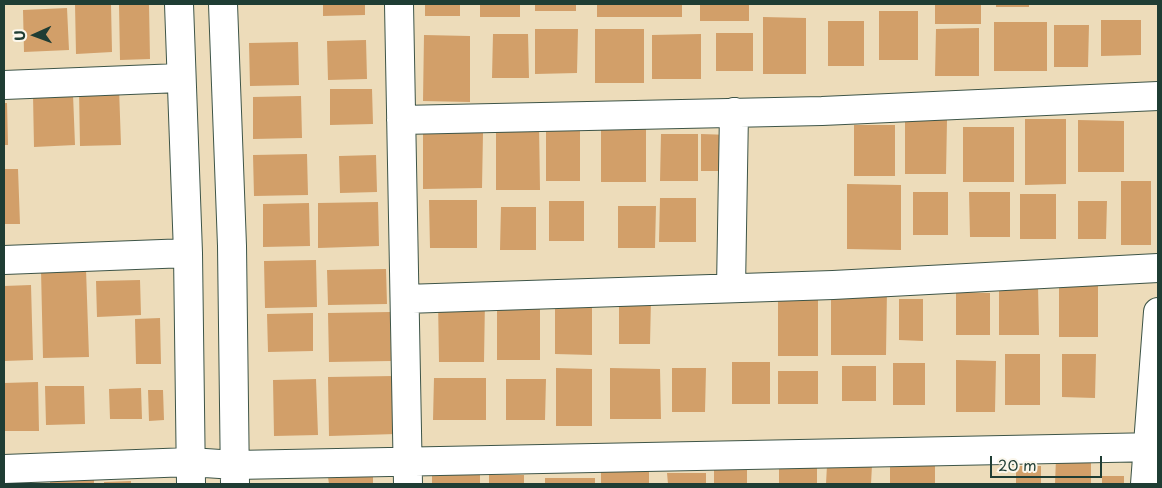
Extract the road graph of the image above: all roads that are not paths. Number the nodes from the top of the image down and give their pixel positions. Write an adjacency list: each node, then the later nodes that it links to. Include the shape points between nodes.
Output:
1 (179, 4): 4 (street)
2 (223, 4): 19 (street, via 232,246)
3 (399, 4): 8 (street)
4 (180, 78): 5 (street); 9 (street)
5 (4, 85)
6 (1158, 96): 7 (street)
7 (734, 112): 8 (street); 12 (street)
8 (401, 120): 13 (street)
9 (188, 253): 10 (street); 18 (street)
10 (4, 260)
11 (1158, 268): 12 (street)
12 (731, 288): 13 (street)
13 (405, 298): 17 (street)
14 (1158, 312): 15 (street)
15 (1153, 447): 17 (street); 20 (street)
16 (4, 469): 18 (street)
17 (408, 472): 19 (street)
18 (191, 473): 19 (street)
19 (235, 474)
20 (1145, 484)

